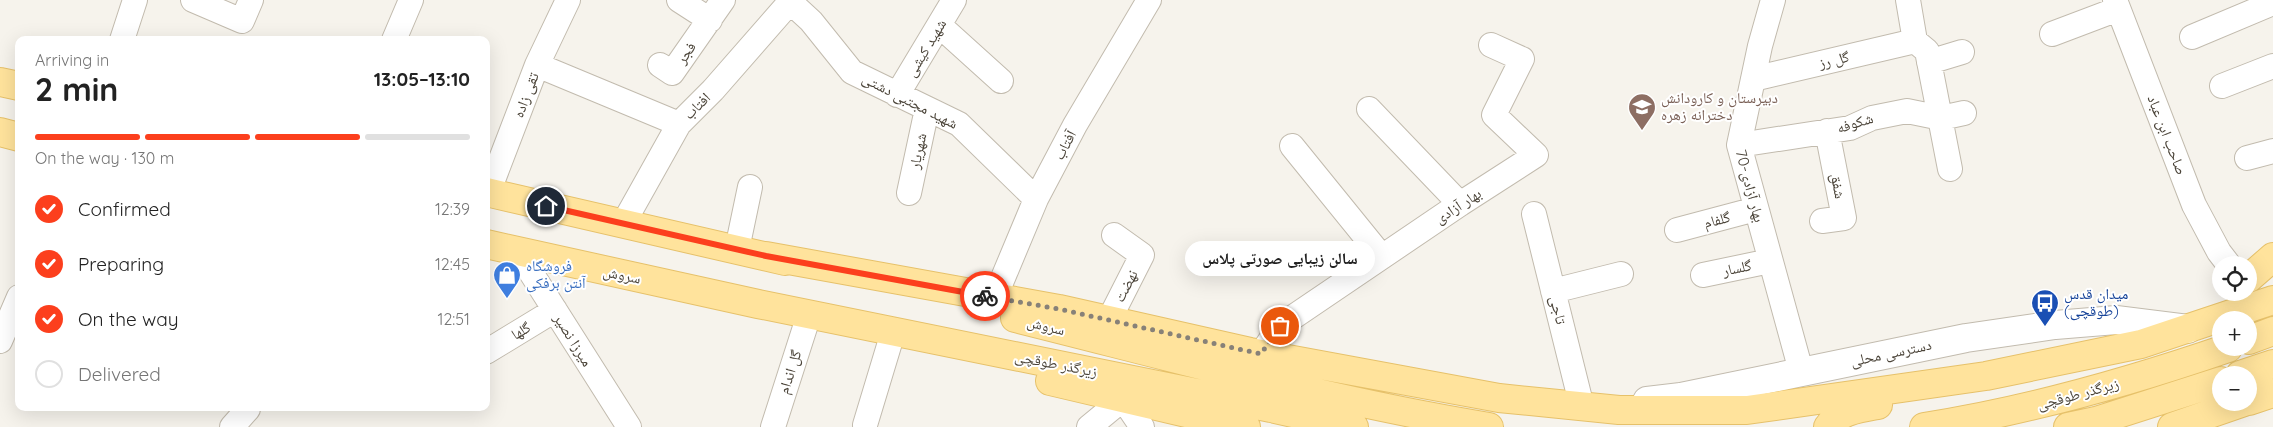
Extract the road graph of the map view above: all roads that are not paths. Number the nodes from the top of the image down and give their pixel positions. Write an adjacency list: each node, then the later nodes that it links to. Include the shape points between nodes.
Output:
1 (135, 0): 18 (street)
2 (250, 0): 12 (street, via 242,22)
3 (411, 0): 19 (street)
4 (568, 0): 25 (street, تقی زاده)
5 (679, 0): 15 (street)
6 (723, 0): 15 (street, فجر)
7 (954, 0): 16 (street, شهید کیشی)
8 (1149, 0): 50 (street, آفتاب, via 1075,125)
9 (1773, 0): 28 (street, 70-بهار آزادی)
10 (1908, 0): 21 (street)
11 (789, 1): 33 (street, شهید مجتبی دشتی, via 811,21 852,72); 37 (street, افتاب, via 713,90)
12 (208, 3)
13 (2273, 3): 20 (street)
14 (2117, 5): 17 (street); 62 (street, صاحب ابن عباد, via 2194,205)
15 (710, 20): 26 (street, فجر, via 672,73)
16 (939, 25): 29 (street); 33 (street, شهید کیشی)
17 (2052, 34)
18 (123, 36)
19 (396, 36)
20 (2192, 37)
21 (1915, 41): 24 (street, via 1927,51); 28 (street, گل رز)
22 (1491, 46): 51 (street, بهار آزادی, via 1522,59 1494,114 1536,155)
23 (1962, 52): 24 (street)
24 (1929, 62): 36 (street)
25 (537, 65): 37 (street); 46 (street, تقی زاده)
26 (660, 65)
27 (2273, 66): 32 (street)
28 (1753, 79): 41 (street, 70-بهار آزادی)
29 (1001, 81)
30 (0, 82): 31 (main road)
31 (15, 85)
32 (2222, 86)
33 (897, 95): 34 (street, شهید مجتبی دشتی)
34 (927, 109): 48 (street, شهریار); 50 (street, شهید مجتبی دشتی, via 959,124)
35 (1369, 109): 51 (street)
36 (1953, 116): 38 (street, شکوفه, via 1907,110 1872,118 1850,128); 45 (street)
37 (679, 124): 55 (street, افتاب)
38 (1827, 131): 41 (street, شکوفه); 54 (street, شفق, via 1844,218)
39 (0, 132): 40 (main road)
40 (15, 136)
41 (1739, 145): 52 (street, 70-بهار آزادی)
42 (1292, 146): 63 (street)
43 (2273, 151): 44 (street)
44 (2247, 158)
45 (1950, 169)
46 (490, 185)
47 (750, 187): 59 (street)
48 (909, 193)
49 (490, 194): 55 (main road, سروش)
50 (1036, 199): 72 (street, آفتاب)
51 (1460, 204): 63 (street, بهار آزادی)
52 (1756, 209): 56 (street, گلفام); 65 (street, 70-بهار آزادی)
53 (1534, 214): 70 (street, تاجی)
54 (1822, 221)
55 (624, 224): 59 (main road, سروش)
56 (1677, 230)
57 (1114, 235): 79 (street, نهضت, via 1142,255)
58 (490, 245): 60 (main road, سروش)
59 (737, 249): 61 (main road, سروش)
60 (518, 252): 75 (main road, سروش); 77 (street, میرزا نصیر)
61 (766, 256): 72 (main road); 108 (main road, سروش, via 1281,384)
62 (2222, 256)
63 (1382, 257): 87 (street, بهار آزادی, via 1280,326)
64 (2273, 257): 66 (main road)
65 (1770, 261): 68 (street, گلسار); 90 (street, 70-بهار آزادی)
66 (2257, 271)
67 (1621, 274): 70 (street)
68 (1703, 275)
69 (0, 287): 71 (street)
70 (1553, 290): 96 (street, تاجی)
71 (15, 294)
72 (995, 297): 79 (main road)
73 (2273, 300): 80 (main road)
74 (2221, 301): 80 (main road)
75 (758, 304): 78 (main road); 107 (main road, زیرگذر طوقچی)
76 (15, 305): 84 (street)
77 (555, 310): 85 (street, گلها); 102 (street, میرزا نصیر)
78 (808, 318): 83 (main road); 103 (street, گل اندام)
79 (1109, 320): 87 (main road)
80 (2188, 329): 90 (street, دسترسی محلی, via 2116,320 2055,325 1966,338); 91 (main road, via 2141,344)
81 (2273, 332): 82 (main road)
82 (2257, 337)
83 (891, 339): 95 (main road); 100 (street)
84 (0, 341)
85 (490, 350)
86 (2212, 353): 111 (main road, زیرگذر طوقچی, via 2089,392 1983,418)
87 (1261, 354): 96 (main road, via 1499,398)
88 (2273, 364): 89 (main road)
89 (2257, 369)
90 (1802, 371): 96 (street, دسترسی محلی, via 1681,397)
91 (1986, 376): 97 (main road); 110 (main road, via 1920,398 1854,409 1832,421)
92 (2212, 384): 112 (main road, زیرگذر طوقچی)
93 (2273, 393): 94 (main road)
94 (2257, 398)
95 (1124, 399): 104 (street); 105 (street); 106 (main road)
96 (1589, 407): 97 (main road)
97 (1747, 410): 109 (main road, via 1770,417)
98 (246, 411): 101 (street)
99 (2218, 411): 113 (main road)
100 (865, 425)
101 (232, 427)
102 (629, 427)
103 (773, 427)
104 (1089, 427)
105 (1142, 427)
106 (1246, 427)
107 (1354, 427)
108 (1489, 427)
109 (1783, 427)
110 (1828, 427)
111 (1924, 427)
112 (2068, 427)
113 (2172, 427)

